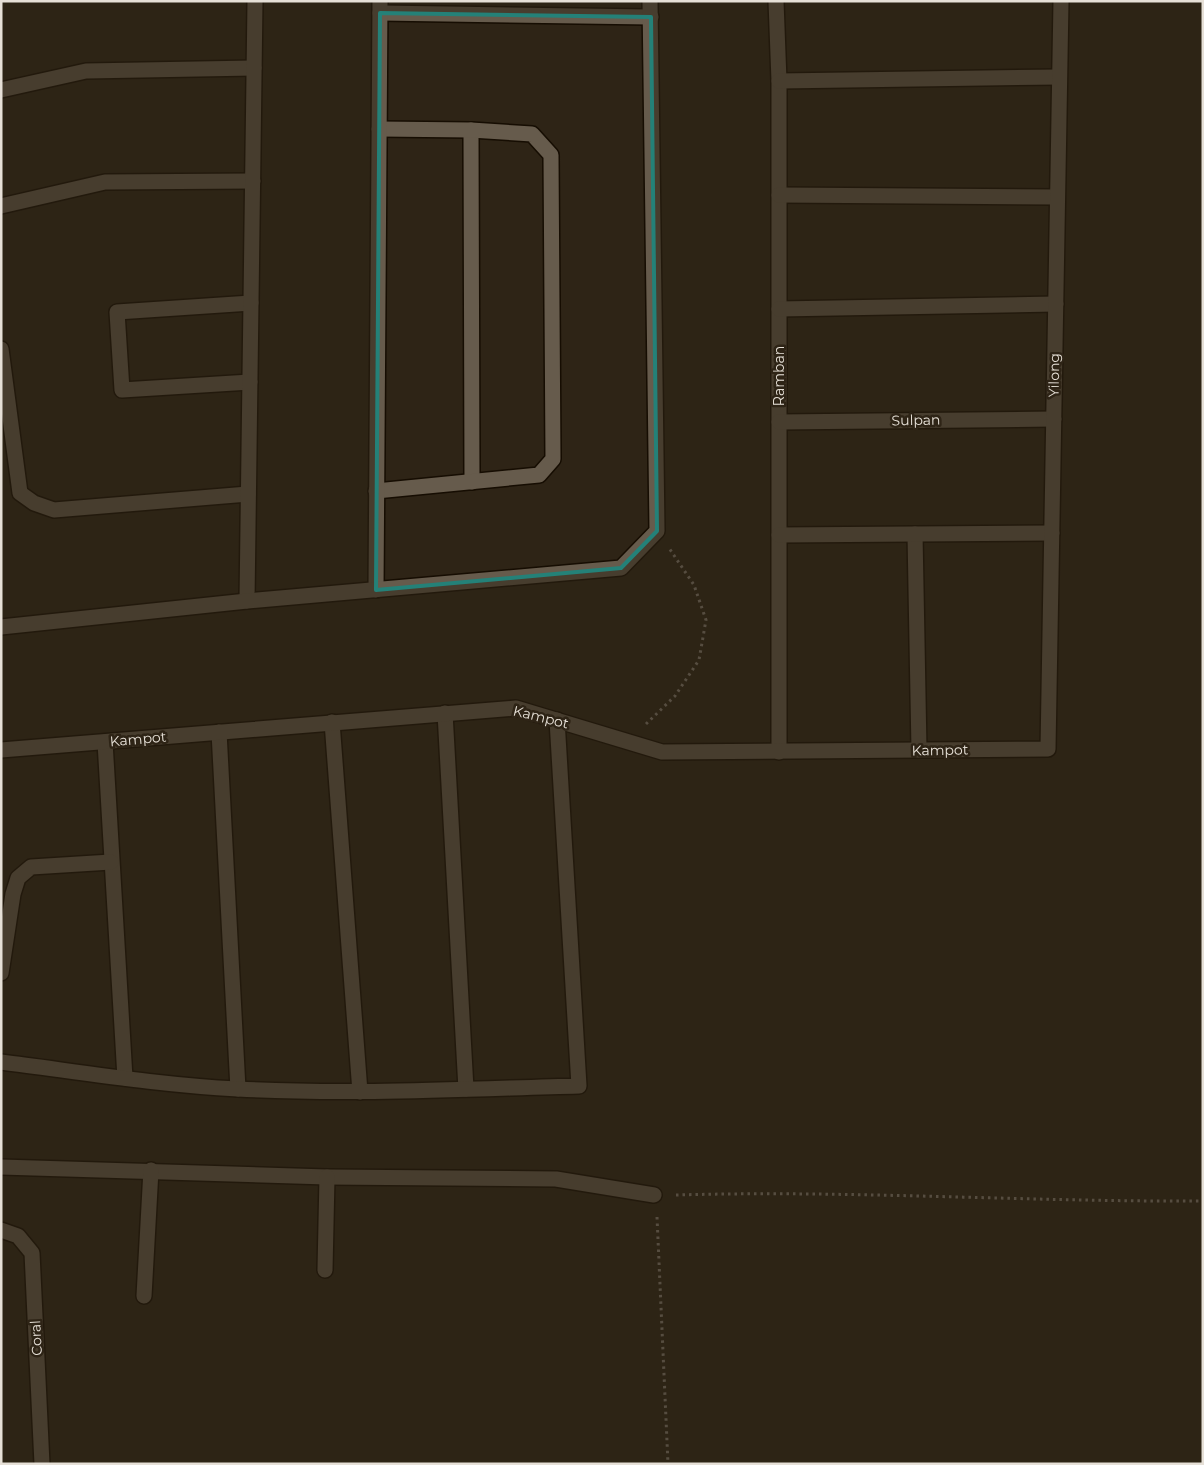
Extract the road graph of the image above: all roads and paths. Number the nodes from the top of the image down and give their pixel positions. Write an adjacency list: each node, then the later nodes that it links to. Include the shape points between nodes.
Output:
1 (255, 1): 7 (street)
2 (650, 1): 6 (street)
3 (776, 1): 9 (street, Ramban)
4 (1061, 1): 8 (street, Yilong)
5 (380, 7): 6 (street); 11 (street)
6 (650, 17): 27 (street)
7 (254, 68): 10 (street, via 86,72); 13 (street)
8 (1059, 77): 9 (street); 15 (street, Yilong)
9 (779, 81): 14 (street, Ramban)
10 (1, 90)
11 (379, 129): 12 (street); 25 (street)
12 (472, 130): 24 (street); 24 (street, via 532,134 550,155 553,459 539,475)
13 (252, 181): 16 (street, via 105,182); 17 (street)
14 (779, 195): 15 (street); 19 (street, Ramban)
15 (1058, 197): 18 (street, Yilong)
16 (1, 206)
17 (251, 303): 21 (street); 21 (street, via 117,312 122,390)
18 (1056, 304): 19 (street); 22 (street, Yilong)
19 (779, 309): 23 (street, Ramban)
20 (1, 349): 26 (street, via 20,493 34,503 54,510)
21 (250, 382): 26 (street)
22 (1054, 419): 23 (street, Sulpan); 28 (street, Yilong)
23 (779, 422): 30 (street, Ramban)
24 (472, 482): 25 (street)
25 (376, 491): 31 (street)
26 (248, 494): 32 (street)
27 (657, 531): 31 (street, via 621,568); 39 (path, via 694,585 706,620 699,660 675,696)
28 (1052, 533): 29 (street); 40 (street, Yilong)
29 (915, 534): 30 (street); 42 (street)
30 (779, 535): 43 (street, Ramban)
31 (376, 590): 32 (street)
32 (247, 602): 33 (street)
33 (1, 627)
34 (445, 713): 35 (street, Kampot, via 516,708); 36 (street, Kampot); 49 (street)
35 (557, 720): 39 (street, Kampot); 49 (street, via 578,1086)
36 (332, 722): 37 (street, Kampot); 50 (street)
37 (219, 732): 38 (street, Kampot); 48 (street)
38 (105, 742): 41 (street, Kampot); 44 (street)
39 (627, 742): 43 (street, Kampot, via 662,752)
40 (1048, 749): 42 (street, Kampot)
41 (1, 750)
42 (919, 750): 43 (street, Kampot)
43 (779, 752)
44 (112, 862): 45 (street, via 31,867 18,878); 47 (street)
45 (1, 973)
46 (1, 1062): 47 (street)
47 (125, 1078): 48 (street)
48 (238, 1089): 50 (street)
49 (466, 1089): 50 (street)
50 (360, 1092)
51 (1, 1166): 52 (street)
52 (150, 1170): 53 (street); 58 (street)
53 (327, 1177): 54 (street, via 556,1179); 57 (street)
54 (654, 1195): 55 (path, via 753,1193); 60 (path, via 658,1223)
55 (1203, 1201)
56 (1, 1230): 59 (street, Coral, via 18,1236 32,1253)
57 (325, 1270)
58 (144, 1296)
59 (42, 1464)
60 (668, 1464)

